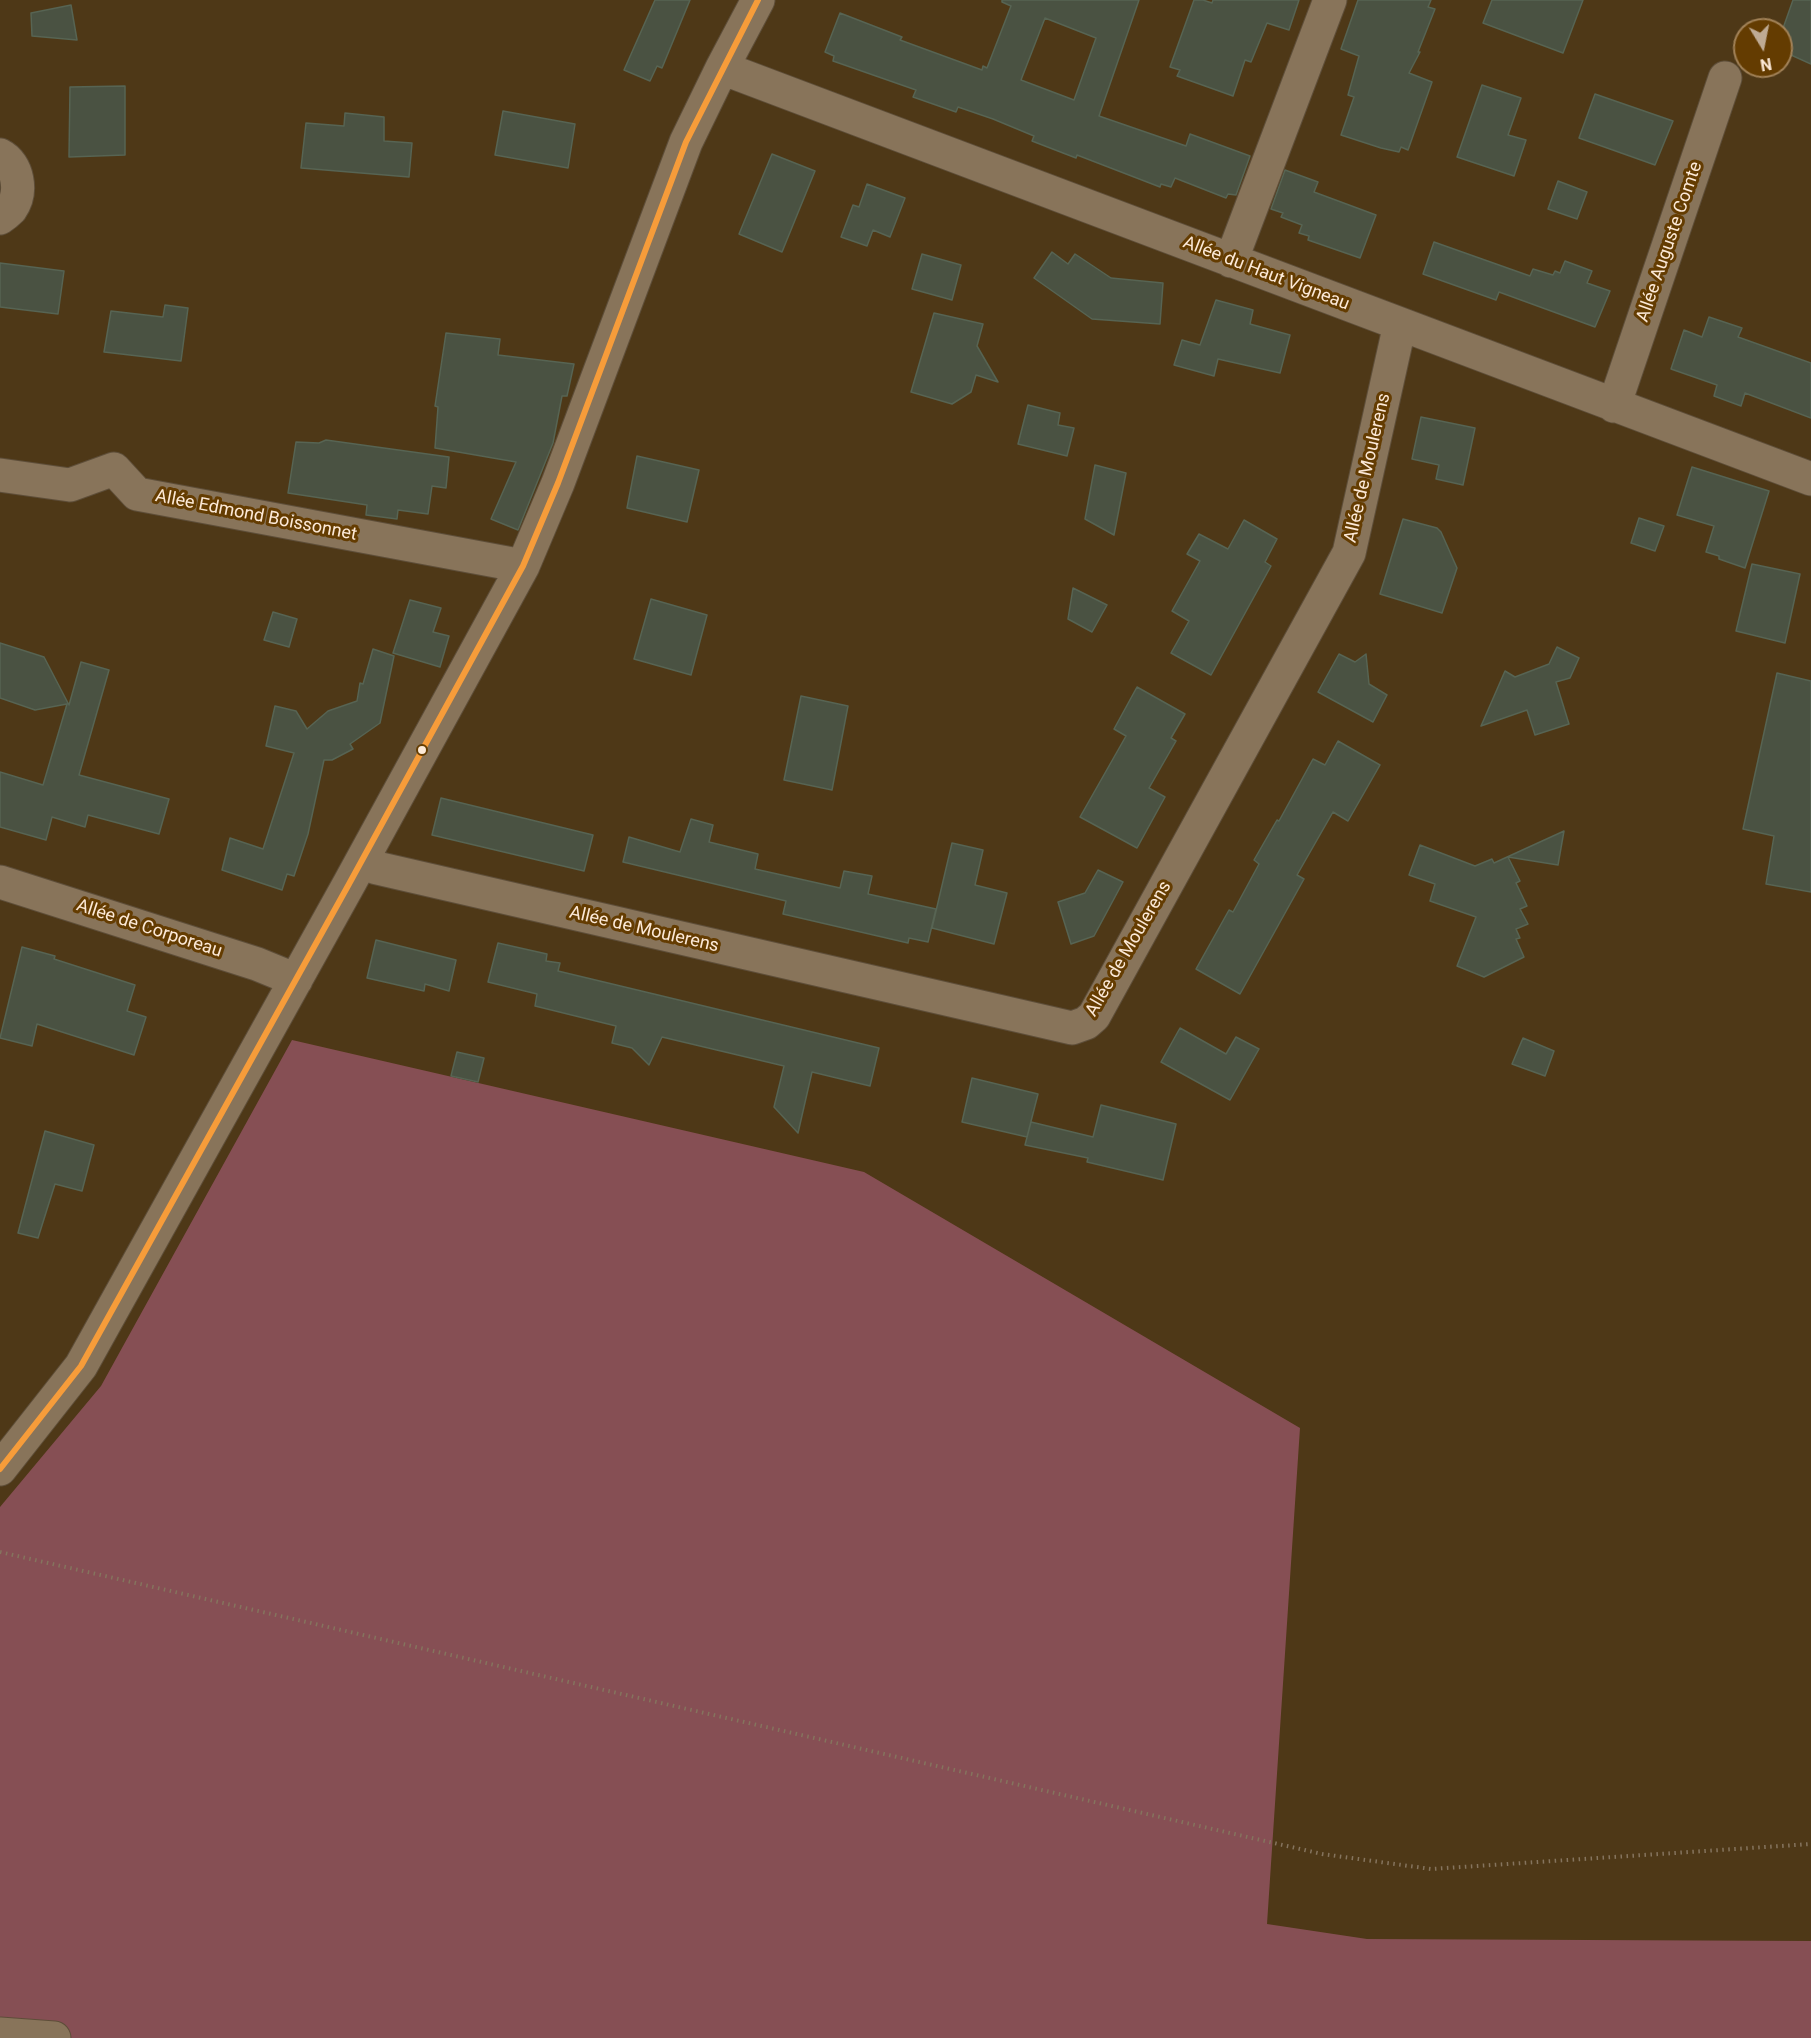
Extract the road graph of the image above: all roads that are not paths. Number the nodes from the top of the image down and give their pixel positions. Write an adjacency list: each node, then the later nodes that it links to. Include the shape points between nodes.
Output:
1 (758, 0): 3 (street)
2 (1330, 0): 7 (street)
3 (722, 68): 7 (street, Allée du Haut Vigneau); 12 (street, via 686,142)
4 (1725, 78): 9 (street, Allée Auguste Comte)
5 (0, 155): 6 (street, via 12,164 17,175 11,209)
6 (0, 218)
7 (1231, 261): 8 (street, Allée du Haut Vigneau)
8 (1400, 324): 9 (street, Allée du Haut Vigneau); 13 (street, Allée de Moulerens, via 1349,553 1094,1016 1086,1023 1072,1028)
9 (1614, 406): 11 (street, Allée du Haut Vigneau)
10 (0, 476): 12 (street, Allée Edmond Boissonnet, via 70,485 114,469 137,494)
11 (1811, 478)
12 (523, 566): 13 (street)
13 (361, 862): 15 (street)
14 (0, 882): 15 (street, Allée de Corporeau)
15 (296, 980): 16 (street, via 81,1366)
16 (0, 1469)
17 (0, 2034): 18 (street)
18 (54, 2038)

